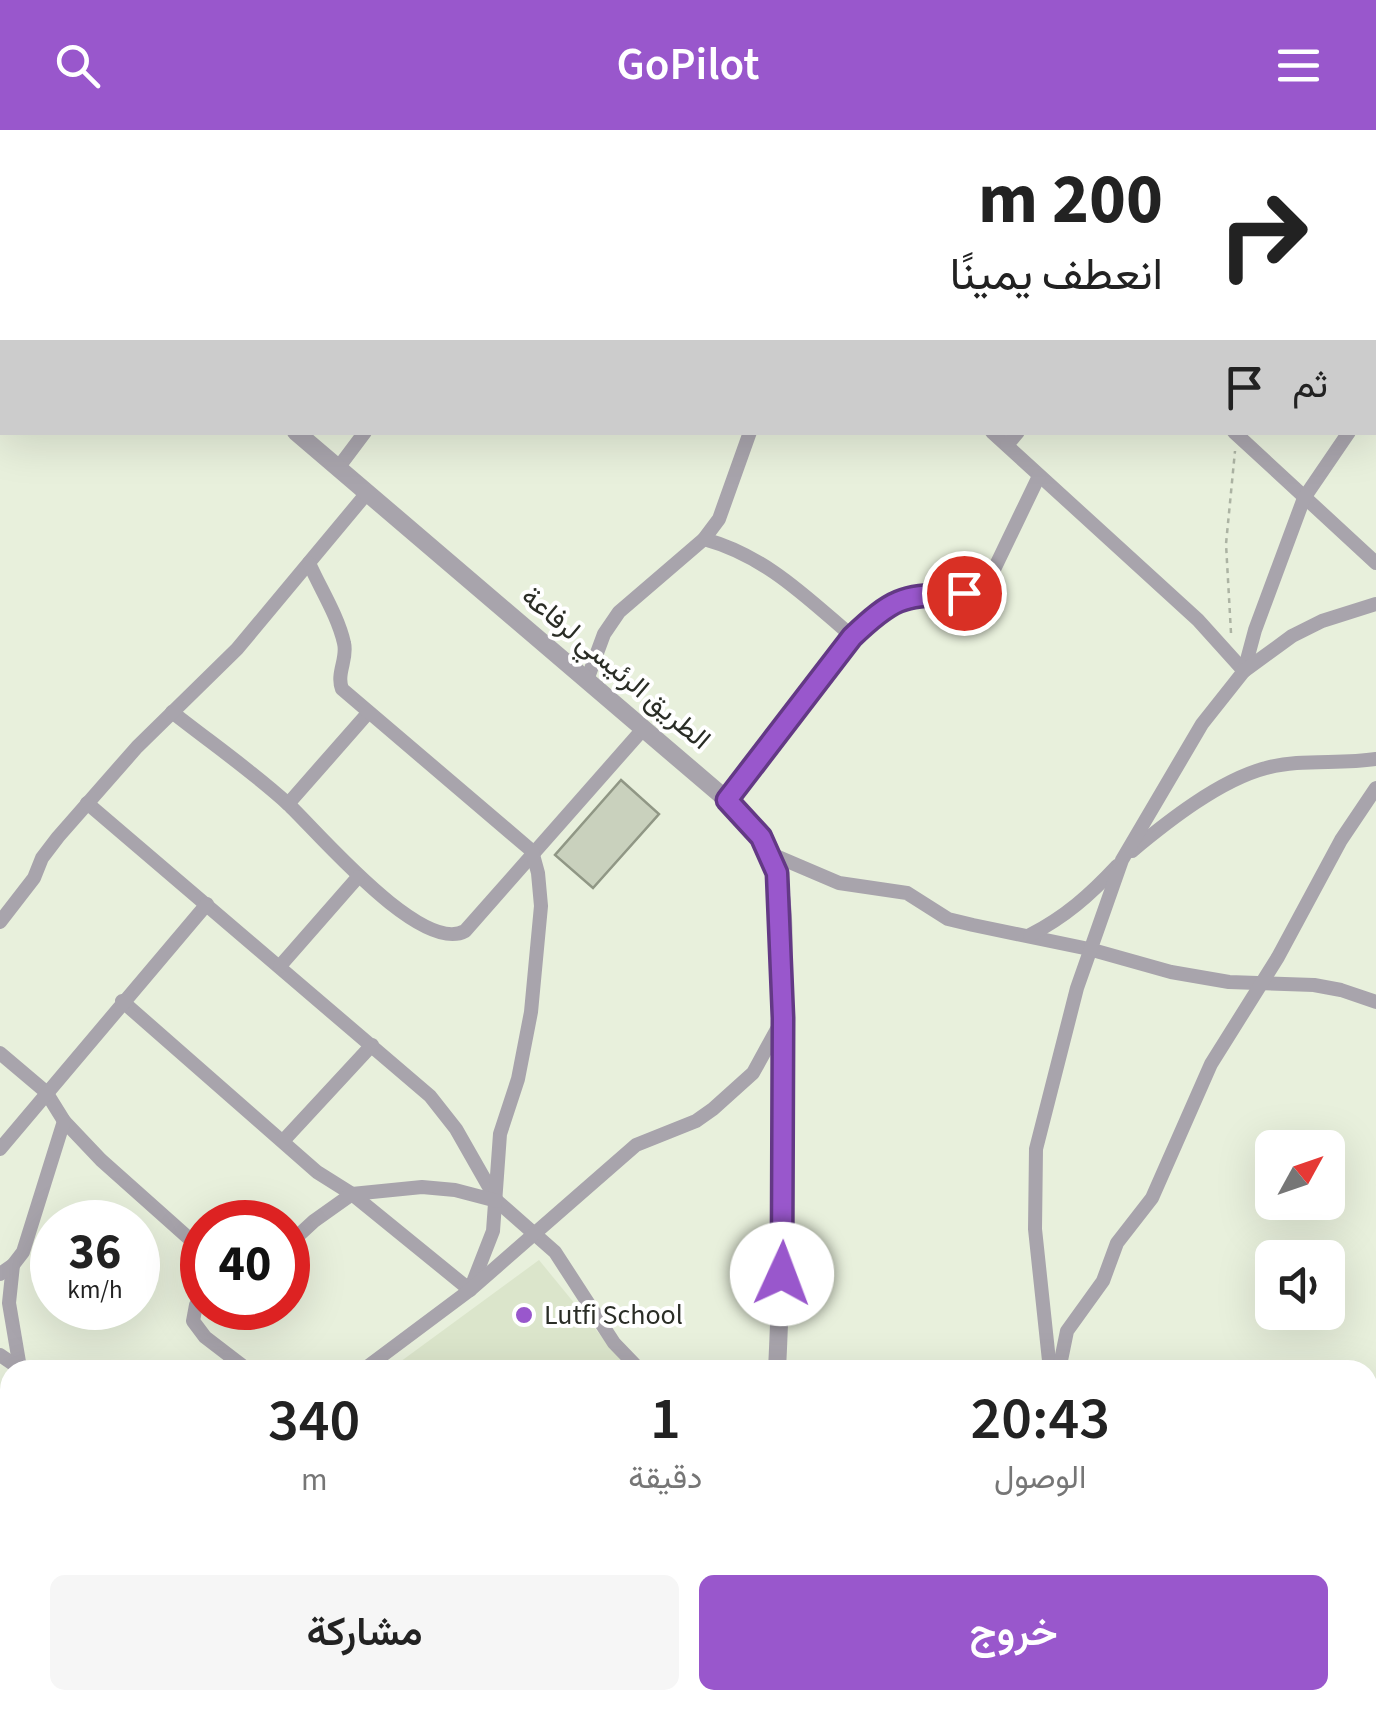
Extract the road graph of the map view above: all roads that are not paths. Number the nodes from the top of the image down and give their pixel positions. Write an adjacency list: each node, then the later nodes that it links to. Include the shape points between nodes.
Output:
1 (300, 435): 9 (street, الطريق الرئيسي لرفاعة)
2 (363, 435): 9 (street)
3 (749, 435): 13 (street, via 719,520)
4 (995, 435): 8 (street)
5 (1016, 435): 8 (street)
6 (1237, 435): 12 (street)
7 (1348, 435): 12 (street)
8 (1007, 446): 10 (street)
9 (338, 468): 11 (street, الطريق الرئيسي لرفاعة)
10 (1039, 476): 17 (street, via 988,584 964,593 902,597); 18 (street, via 1198,620)
11 (367, 492): 14 (street); 19 (street, الطريق الرئيسي لرفاعة)
12 (1304, 498): 15 (street); 18 (street)
13 (704, 539): 17 (street, via 744,552 779,574); 19 (street, via 619,612)
14 (308, 563): 20 (street, via 225,662); 21 (street, via 344,640 339,682)
15 (1376, 563)
16 (1376, 604): 18 (street, via 1322,620)
17 (852, 637): 25 (street)
18 (1244, 671): 30 (street, via 1202,724)
19 (588, 680): 22 (street, الطريق الرئيسي لرفاعة)
20 (172, 712): 26 (street); 27 (street)
21 (368, 713): 27 (street); 28 (street)
22 (644, 728): 25 (street, الطريق الرئيسي لرفاعة); 28 (street)
23 (1376, 759): 30 (street, via 1253,772 1176,816)
24 (1376, 788): 37 (street)
25 (727, 800): 29 (street, الطريق الرئيسي لرفاعة)
26 (87, 804): 32 (street); 33 (street)
27 (288, 804): 31 (street)
28 (532, 852): 31 (street, via 458,935 424,923); 48 (street, via 541,906 531,1012 500,1134)
29 (771, 854): 34 (street, via 840,883 907,893 948,918); 40 (street, الطريق الرئيسي لرفاعة, via 780,896)
30 (1122, 860): 34 (street, via 1091,895); 35 (street)
31 (358, 878): 36 (street)
32 (207, 904): 36 (street); 38 (street)
33 (0, 922)
34 (1030, 935): 35 (street)
35 (1089, 948): 37 (street, via 1171,972); 60 (street, via 1036,1149 1035,1229)
36 (280, 966): 41 (street)
37 (1262, 983): 39 (street, via 1341,990); 61 (street, via 1211,1064 1152,1198 1067,1331)
38 (122, 1001): 43 (street); 45 (street)
39 (1376, 1002)
40 (783, 1018): 51 (street, via 754,1073 713,1110 636,1145); 59 (street, الطريق الرئيسي لرفاعة)
41 (372, 1045): 45 (street); 48 (street, via 456,1128)
42 (0, 1053): 43 (street)
43 (46, 1092): 44 (street); 46 (street)
44 (64, 1121): 50 (street); 52 (street, via 23,1252)
45 (284, 1140): 47 (street)
46 (0, 1148)
47 (352, 1194): 48 (street, via 422,1187); 49 (street); 53 (street)
48 (497, 1200): 51 (street); 53 (street, via 488,1250)
49 (310, 1225)
50 (180, 1231)
51 (532, 1233): 53 (street); 58 (street, via 568,1268)
52 (6, 1270): 55 (street)
53 (470, 1290): 57 (street)
54 (200, 1330): 56 (street)
55 (19, 1360)
56 (235, 1360)
57 (376, 1360)
58 (630, 1360)
59 (778, 1360)
60 (1049, 1360)
61 (1062, 1360)

